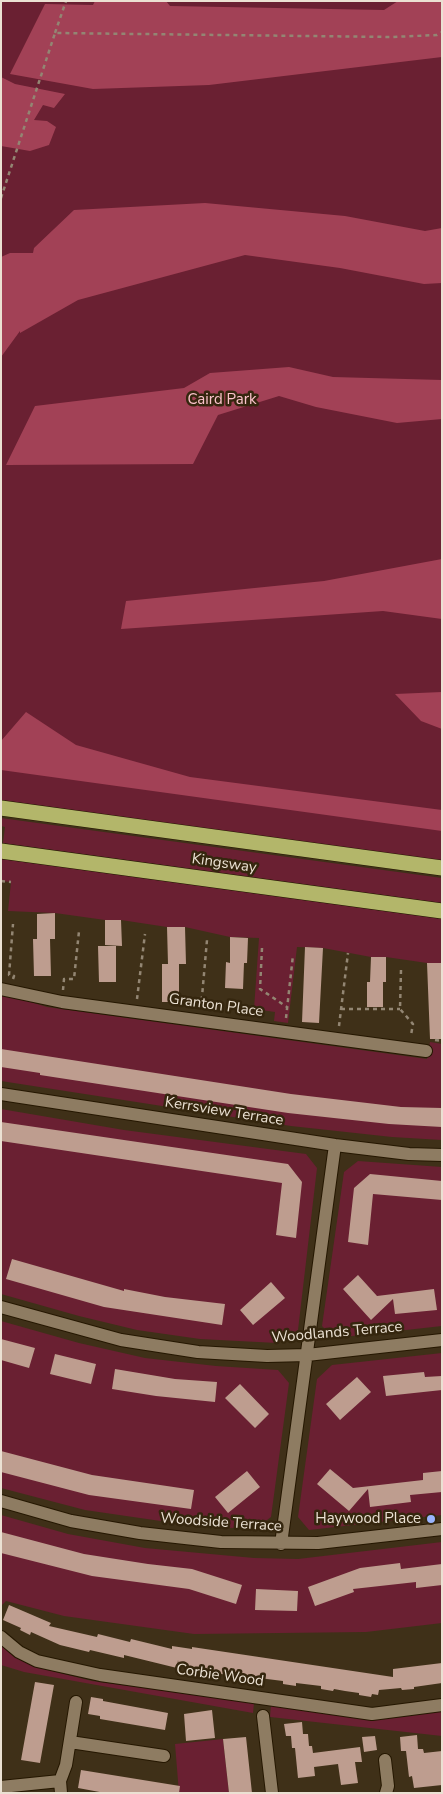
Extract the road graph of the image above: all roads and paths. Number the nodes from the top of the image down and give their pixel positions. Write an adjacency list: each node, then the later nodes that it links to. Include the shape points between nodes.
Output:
1 (66, 1): 3 (path)
2 (442, 32): 3 (path, via 392,37)
3 (55, 33): 4 (path)
4 (1, 198)
5 (1, 808): 7 (highway, Kingsway)
6 (1, 851): 10 (highway, Kingsway)
7 (442, 868)
8 (1, 881): 9 (path)
9 (11, 882)
10 (442, 911)
11 (13, 924): 19 (path, via 9,975 14,976)
12 (79, 931): 20 (path, via 74,979 64,979)
13 (145, 934): 24 (path)
14 (207, 940): 25 (path)
15 (262, 948): 21 (path, via 260,989)
16 (348, 953): 22 (path)
17 (293, 955): 21 (path)
18 (400, 970): 23 (path)
19 (5, 989): 20 (street, Granton Place)
20 (62, 1002): 24 (street, Granton Place)
21 (287, 1008): 26 (path)
22 (342, 1009): 23 (path); 27 (path)
23 (400, 1009): 28 (path, via 413,1024)
24 (136, 1011): 25 (street, Granton Place)
25 (200, 1020): 26 (street, Granton Place)
26 (284, 1032): 27 (street, Granton Place)
27 (338, 1039): 28 (street, Granton Place)
28 (409, 1049): 29 (street, Granton Place)
29 (426, 1051)
30 (1, 1094): 31 (street, Kerrsview Terrace)
31 (335, 1145): 32 (street, Kerrsview Terrace); 35 (street)
32 (442, 1155)
33 (1, 1307): 35 (street, Woodlands Terrace, via 131,1342 198,1352 267,1356)
34 (442, 1340): 35 (street, Woodlands Terrace)
35 (307, 1354): 38 (street)
36 (1, 1501): 38 (street, Woodside Terrace, via 71,1521 140,1533 221,1542)
37 (442, 1529): 38 (street, Woodside Terrace)
38 (281, 1544)
39 (1, 1637): 41 (street, Corbie Wood, via 36,1661 100,1675 372,1714)
40 (76, 1702): 43 (street)
41 (442, 1705)
42 (263, 1716): 48 (street)
43 (70, 1742): 44 (street); 47 (street)
44 (164, 1756)
45 (385, 1760): 49 (street)
46 (1, 1787): 47 (street)
47 (60, 1787)
48 (272, 1793)
49 (386, 1793)

